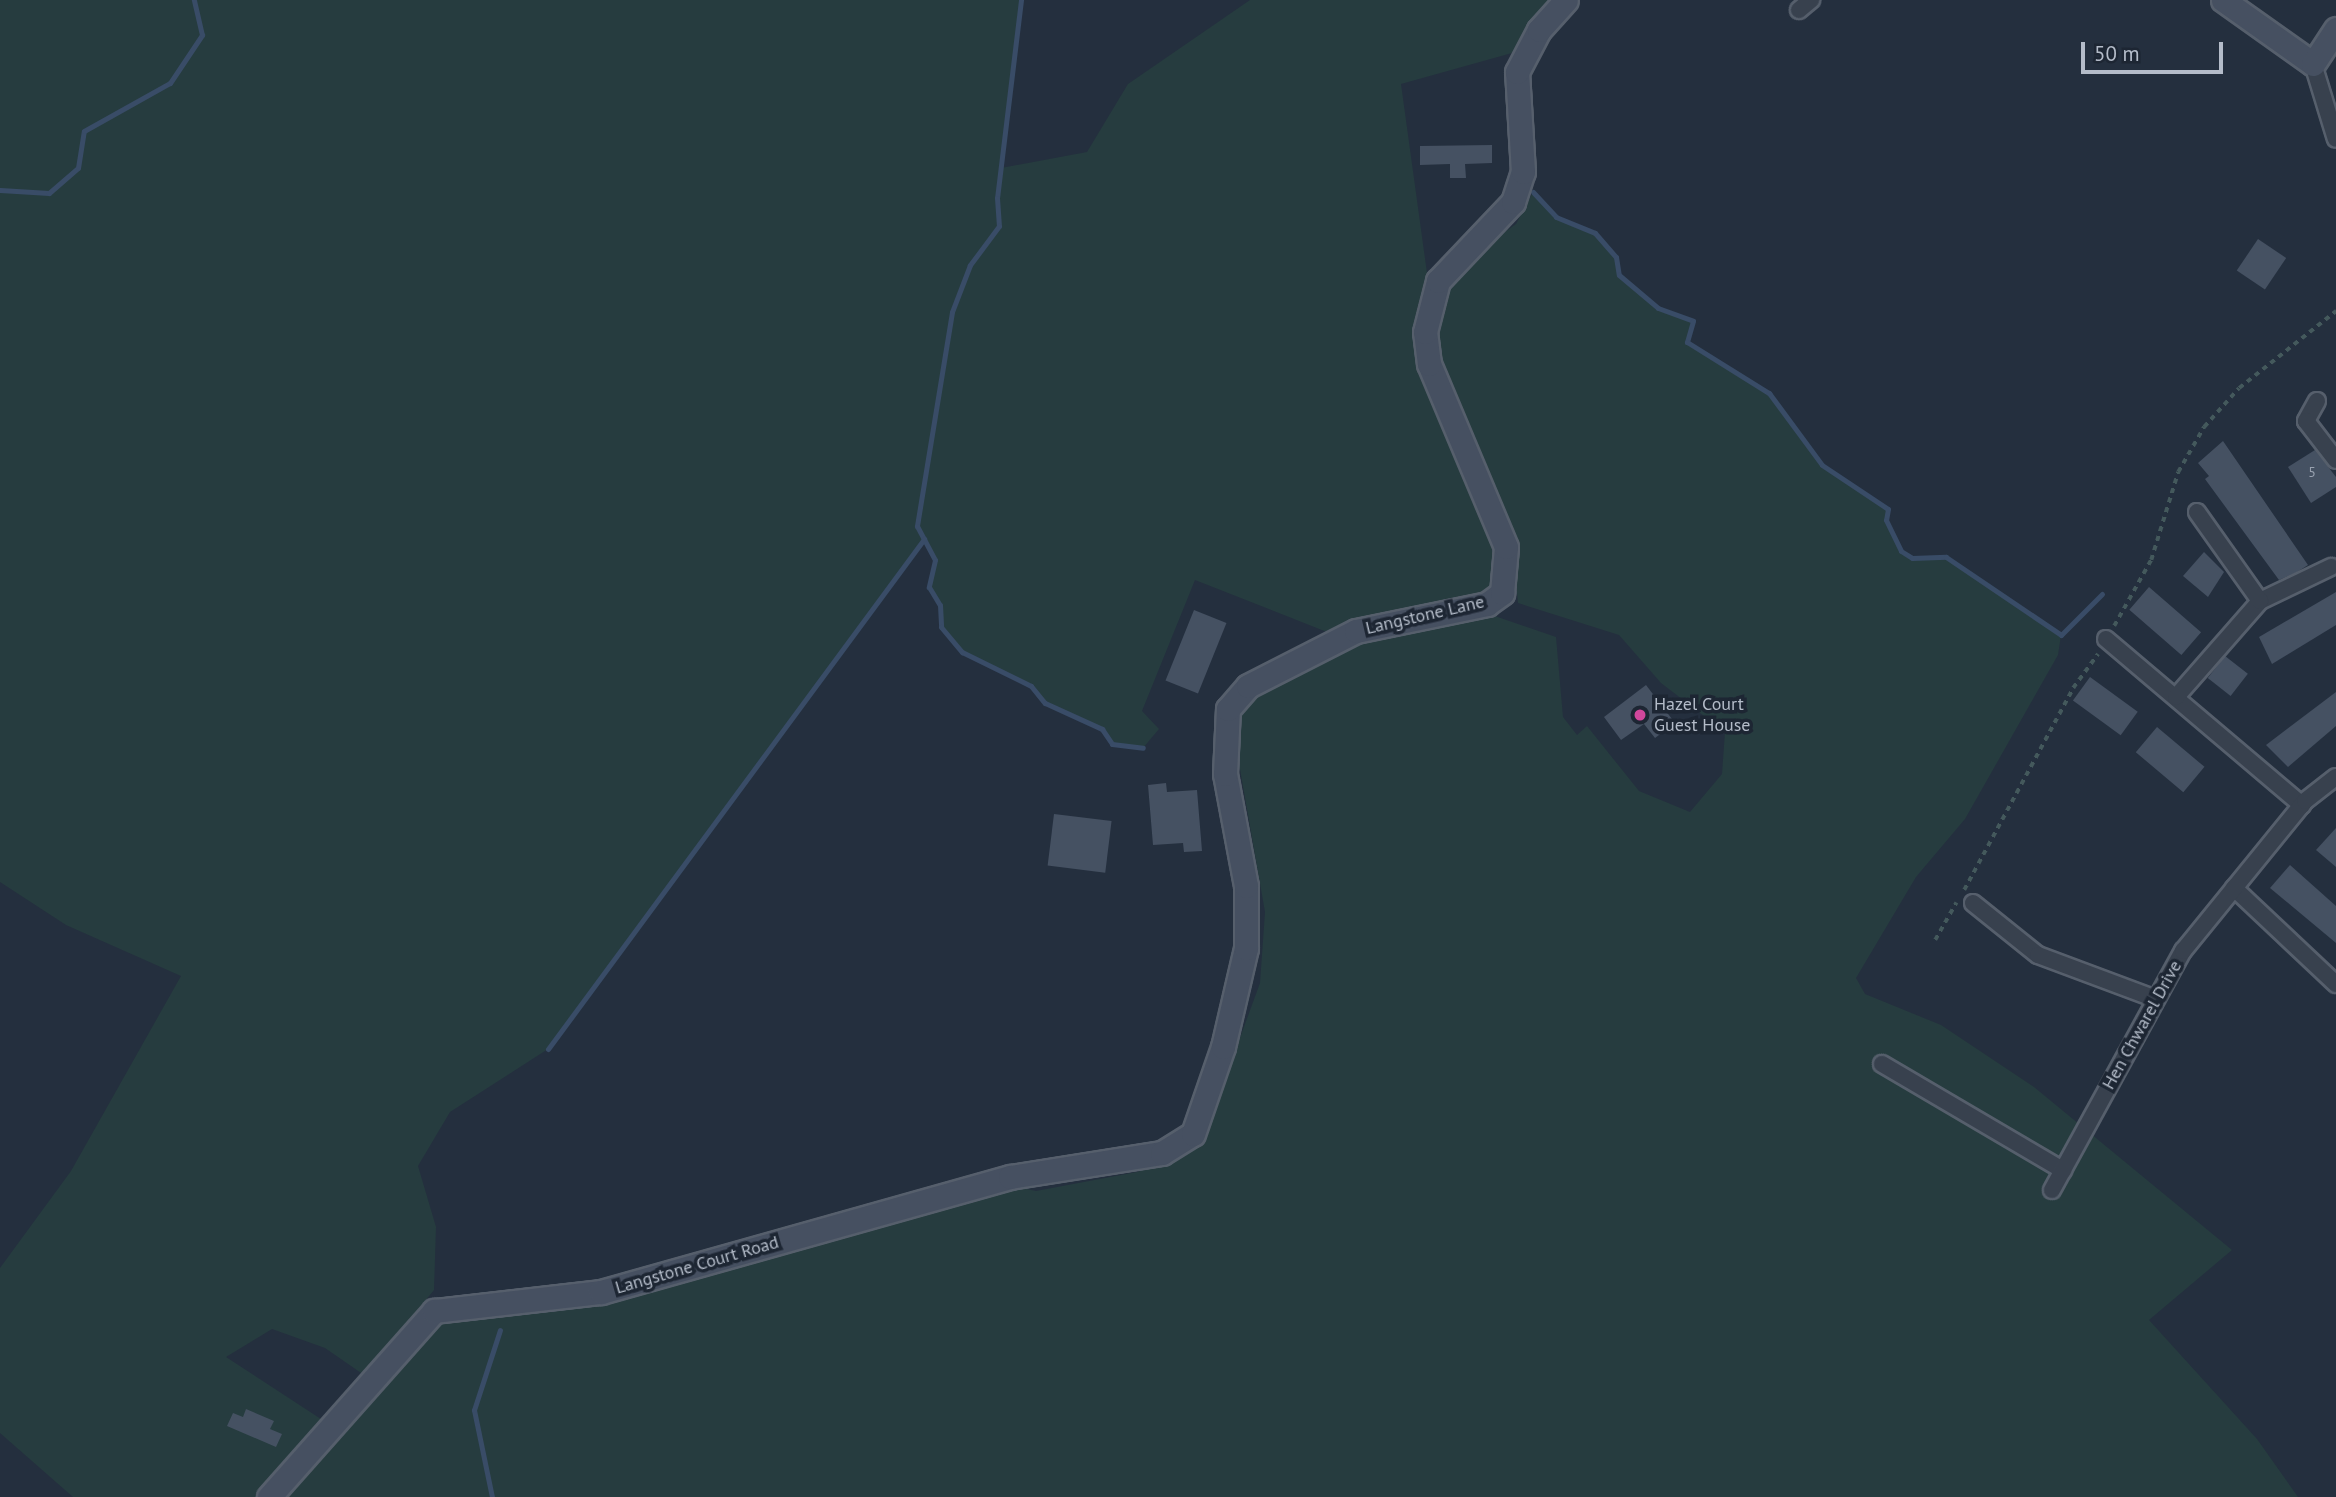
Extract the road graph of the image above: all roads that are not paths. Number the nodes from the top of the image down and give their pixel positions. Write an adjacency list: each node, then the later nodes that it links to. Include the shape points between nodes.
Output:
1 (1566, 0): 20 (street, Langstone Lane, via 1539,30 1517,72 1523,172 1513,202 1438,281 1425,332 1429,364 1506,547 1502,593 1488,604 1356,631 1248,686 1228,709 1225,774 1246,886 1246,948 1223,1047)
2 (2223, 0): 4 (street)
3 (2336, 29): 4 (street)
4 (2313, 64): 5 (street)
5 (2336, 139)
6 (2317, 401): 7 (street, via 2306,421)
7 (2336, 460)
8 (2197, 512): 10 (street)
9 (2332, 567): 10 (street)
10 (2260, 601): 12 (street)
11 (2106, 639): 12 (street)
12 (2176, 697): 14 (street)
13 (2336, 777): 14 (street, Hen Chwarel Drive)
14 (2302, 805): 15 (street, Hen Chwarel Drive)
15 (2234, 888): 17 (street); 18 (street, Hen Chwarel Drive)
16 (1973, 903): 18 (street, via 2038,954)
17 (2336, 984)
18 (2152, 998): 21 (street, Hen Chwarel Drive)
19 (1882, 1064): 21 (street)
20 (1193, 1134): 23 (street, Langstone Court Road, via 1162,1153 1010,1177 601,1292 434,1311)
21 (2063, 1170): 22 (street, Hen Chwarel Drive)
22 (2053, 1190)
23 (269, 1497)

